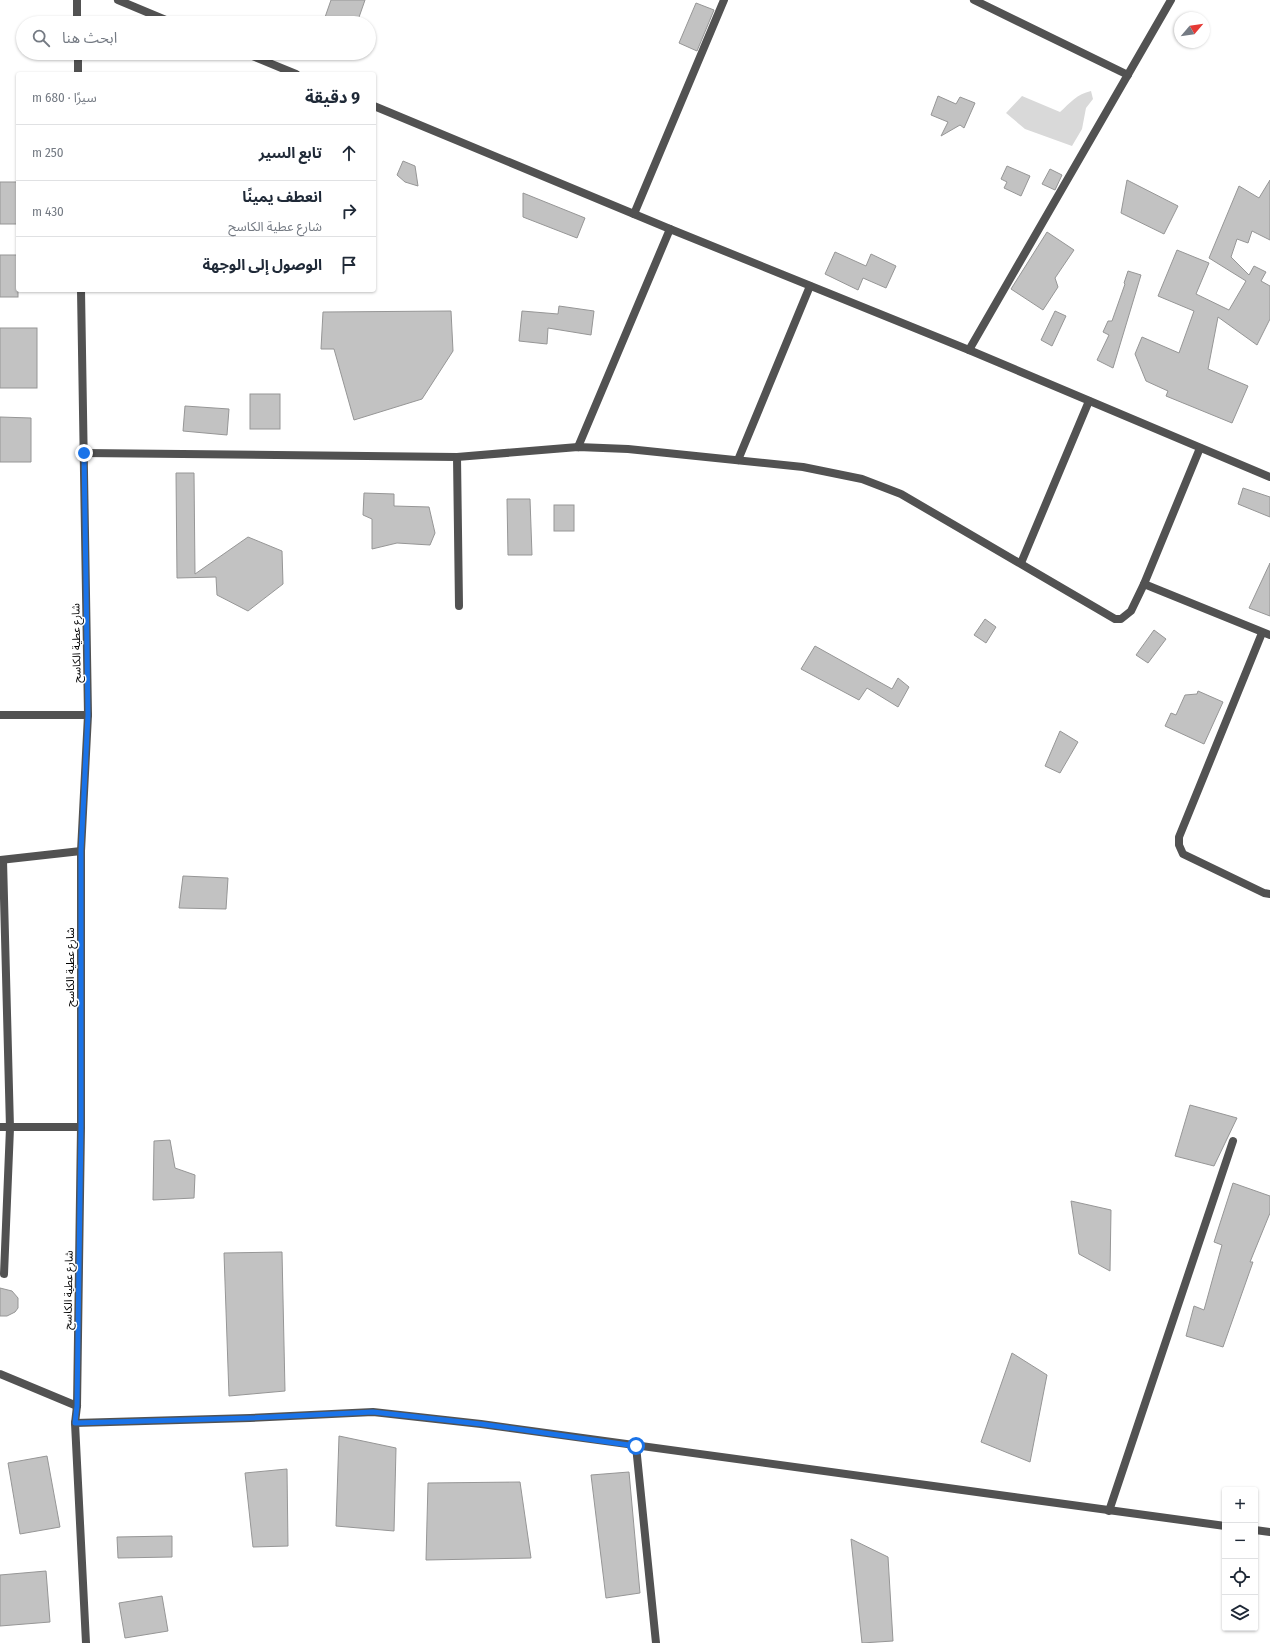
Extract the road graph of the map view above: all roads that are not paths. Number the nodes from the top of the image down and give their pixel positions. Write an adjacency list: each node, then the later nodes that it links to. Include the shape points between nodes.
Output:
1 (77, 0): 6 (street)
2 (118, 0): 7 (street)
3 (724, 0): 14 (street)
4 (974, 0): 12 (street)
5 (1171, 0): 12 (street)
6 (77, 16)
7 (156, 16)
8 (78, 60): 10 (street)
9 (262, 60): 11 (street)
10 (78, 72)
11 (291, 72)
12 (1128, 75): 18 (street)
13 (376, 107): 14 (street)
14 (634, 214): 15 (street)
15 (670, 229): 16 (street); 20 (street)
16 (810, 286): 18 (street); 24 (street)
17 (81, 292): 22 (street, شارع عطية الكاسح)
18 (969, 350): 19 (street)
19 (1089, 401): 21 (street); 26 (street)
20 (578, 447): 23 (street); 24 (street, via 628,449)
21 (1200, 448): 25 (street); 27 (street)
22 (84, 453): 23 (street); 31 (street, شارع عطية الكاسح)
23 (457, 458): 28 (street)
24 (738, 460): 26 (street, via 803,467 862,479 901,494)
25 (1270, 477)
26 (1021, 563): 27 (street, via 1115,619 1121,619 1131,611)
27 (1144, 584): 29 (street)
28 (459, 606)
29 (1266, 634): 34 (street, via 1179,837 1179,845 1183,854)
30 (0, 715): 31 (street)
31 (88, 715): 32 (street, شارع عطية الكاسح)
32 (81, 851): 33 (street); 36 (street, شارع عطية الكاسح)
33 (2, 860): 35 (street)
34 (1270, 894)
35 (3, 964): 38 (street)
36 (81, 1127): 38 (street); 42 (street, شارع عطية الكاسح)
37 (0, 1128): 38 (street)
38 (10, 1128): 40 (street)
39 (1233, 1141): 45 (street)
40 (4, 1274)
41 (0, 1374): 42 (street)
42 (77, 1406): 43 (street, شارع عطية الكاسح)
43 (75, 1423): 44 (street, via 373,1412); 49 (street, شارع عطية الكاسح)
44 (636, 1446): 45 (street); 50 (street)
45 (1110, 1510): 46 (street)
46 (1222, 1526)
47 (1258, 1530): 48 (street)
48 (1270, 1532)
49 (86, 1643)
50 (656, 1643)

